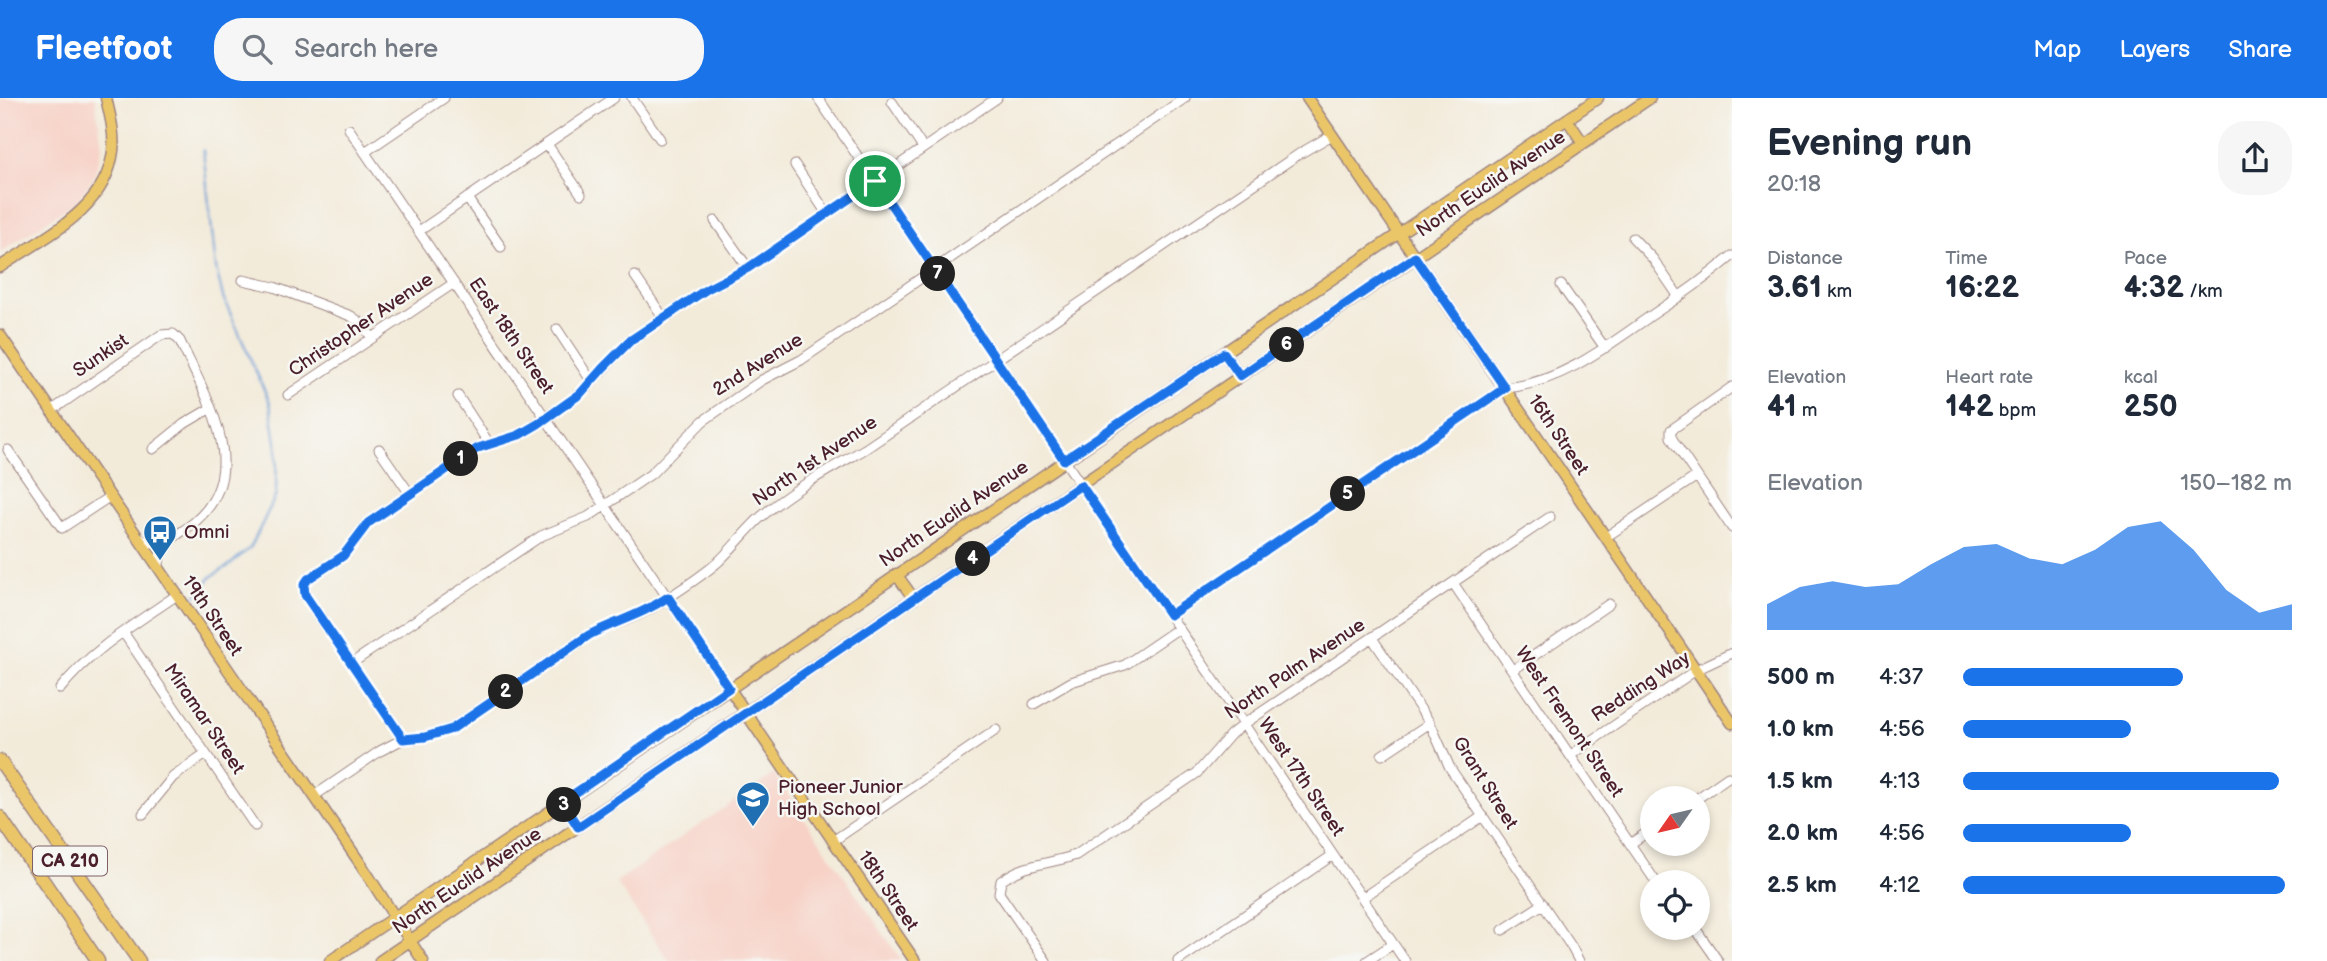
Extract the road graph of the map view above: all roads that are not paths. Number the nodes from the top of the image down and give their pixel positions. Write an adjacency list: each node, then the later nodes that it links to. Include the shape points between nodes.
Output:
1 (106, 98): 32 (main road, via 113,151 94,199)
2 (444, 98): 19 (street)
3 (614, 98): 17 (street)
4 (632, 98): 15 (street)
5 (818, 98): 21 (street, West 17th Street)
6 (997, 98): 18 (street)
7 (1185, 98): 34 (street, 2nd Avenue)
8 (1307, 98): 14 (main road, 16th Street)
9 (1598, 98): 12 (main road, North Euclid Avenue)
10 (1650, 98): 16 (main road, North Euclid Avenue)
11 (892, 102): 18 (street)
12 (1567, 119): 16 (main road); 27 (main road, North Euclid Avenue)
13 (349, 129): 19 (street, East 18th Street)
14 (1332, 135): 27 (main road, 16th Street); 46 (street, North 1st Avenue)
15 (660, 139)
16 (1583, 143): 31 (main road, North Euclid Avenue)
17 (547, 144): 22 (street); 23 (street)
18 (923, 148): 21 (street)
19 (365, 152): 26 (street, East 18th Street)
20 (794, 165): 24 (street)
21 (875, 181): 24 (street); 34 (street, West 17th Street)
22 (581, 194)
23 (467, 198): 26 (street); 29 (street)
24 (827, 214): 33 (street)
25 (715, 221): 33 (street)
26 (419, 231): 37 (street, East 18th Street)
27 (1399, 233): 31 (main road, 16th Street); 45 (main road, North Euclid Avenue)
28 (1633, 238): 39 (street)
29 (501, 247)
30 (1732, 256): 39 (street)
31 (1415, 257): 47 (main road, North Euclid Avenue); 50 (main road, 16th Street)
32 (0, 267)
33 (748, 268): 40 (street)
34 (934, 268): 46 (street, West 17th Street); 65 (street, 2nd Avenue, via 802,360 762,380 703,421 651,474)
35 (635, 276): 40 (street)
36 (243, 280): 43 (street, via 351,316)
37 (454, 283): 43 (street, Christopher Avenue); 55 (street, East 18th Street)
38 (1561, 285): 44 (street)
39 (1679, 297): 44 (street)
40 (663, 317): 48 (street, via 631,340)
41 (556, 329): 48 (street)
42 (0, 335): 54 (main road, 19th Street)
43 (372, 338): 51 (street, Christopher Avenue)
44 (1605, 348): 50 (street, via 1563,371)
45 (1224, 353): 47 (main road); 60 (main road, North Euclid Avenue)
46 (996, 360): 60 (street, West 17th Street); 76 (street, North 1st Avenue, via 775,506 715,564)
47 (1240, 376): 62 (main road, North Euclid Avenue)
48 (592, 382): 55 (street)
49 (1732, 387): 61 (street, via 1671,429 1671,437)
50 (1505, 388): 69 (main road, 16th Street); 79 (street)
51 (288, 395)
52 (458, 396): 56 (street)
53 (211, 408): 54 (street, Sunkist, via 173,334 161,335); 57 (street); 71 (street, via 223,439 221,480 204,513)
54 (51, 411): 64 (main road, 19th Street)
55 (546, 418): 56 (street, via 519,435); 65 (street, East 18th Street)
56 (490, 444): 63 (street)
57 (153, 449)
58 (379, 449): 63 (street)
59 (8, 450): 64 (street, via 62,528)
60 (1064, 460): 62 (street, West 17th Street); 73 (main road, North Euclid Avenue)
61 (1697, 475): 67 (street); 69 (street)
62 (1081, 485): 77 (main road, North Euclid Avenue); 79 (street, West 17th Street)
63 (410, 494): 84 (street, via 368,523 343,556 304,585 305,595)
64 (109, 496): 70 (main road, 19th Street)
65 (605, 506): 76 (street, East 18th Street); 84 (street, 2nd Avenue, via 541,536)
66 (1549, 517): 74 (street, North Palm Avenue)
67 (1729, 517): 68 (street)
68 (1732, 528)
69 (1606, 537): 86 (main road, 16th Street)
70 (138, 538): 71 (street); 72 (main road, 19th Street)
71 (166, 542): 72 (street)
72 (159, 569): 75 (main road, 19th Street)
73 (896, 575): 77 (main road); 87 (main road, North Euclid Avenue)
74 (1453, 583): 82 (street, North Palm Avenue); 85 (street, West Fremont Street)
75 (177, 595): 81 (street); 103 (main road, 19th Street)
76 (668, 597): 87 (street, East 18th Street); 96 (street, North 1st Avenue, via 640,615 589,635 452,729)
77 (914, 599): 91 (main road, North Euclid Avenue)
78 (1609, 604): 85 (street)
79 (1170, 615): 80 (street, West 17th Street)
80 (1179, 628): 90 (street, via 1125,665 1071,682); 94 (street, West 17th Street)
81 (123, 632): 88 (street, via 88,657); 97 (street, Miramar Street)
82 (1372, 638): 92 (street, Grant Street); 94 (street, North Palm Avenue)
83 (1732, 653): 86 (street, Redding Way)
84 (352, 663): 96 (street)
85 (1513, 670): 99 (street, West Fremont Street)
86 (1696, 670): 93 (main road, 16th Street); 99 (street, Redding Way)
87 (729, 688): 89 (main road, East 18th Street); 104 (main road, North Euclid Avenue)
88 (60, 689)
89 (738, 701): 91 (main road, 18th Street)
90 (1034, 704)
91 (746, 713): 109 (main road, North Euclid Avenue); 111 (main road, 18th Street)
92 (1430, 723): 98 (street); 106 (street, Grant Street, via 1450,768)
93 (1732, 723)
94 (1244, 724): 113 (street, West 17th Street); 128 (street, North Palm Avenue, via 1197,773 1076,855 1037,863 1001,881 999,893)
95 (996, 730): 111 (street)
96 (403, 739): 103 (street, North 1st Avenue)
97 (206, 754): 105 (street, via 173,777); 108 (street, Miramar Street)
98 (1382, 755)
99 (1571, 755): 112 (street, West Fremont Street)
100 (0, 761): 123 (highway, CA 210)
101 (1728, 777): 102 (street)
102 (1710, 790)
103 (314, 796): 117 (main road, 19th Street)
104 (562, 802): 109 (main road); 117 (main road, North Euclid Avenue)
105 (144, 814)
106 (1483, 816): 115 (street); 116 (street, Grant Street)
107 (0, 817): 122 (highway, CA 210)
108 (255, 827)
109 (578, 827): 120 (main road, North Euclid Avenue)
110 (1640, 837): 112 (street)
111 (833, 841): 127 (main road, 18th Street)
112 (1630, 844): 114 (street, West Fremont Street)
113 (1333, 855): 115 (street, West 17th Street); 129 (street)
114 (1648, 870)
115 (1362, 898): 121 (street, West 17th Street)
116 (1543, 904): 118 (street); 132 (street, Grant Street)
117 (394, 917): 120 (main road, 19th Street); 124 (main road, North Euclid Avenue)
118 (1503, 930)
119 (1703, 940): 133 (street)
120 (410, 942): 125 (main road, North Euclid Avenue); 126 (main road, 19th Street)
121 (1393, 944): 130 (street); 131 (street, West 17th Street)
122 (98, 961)
123 (139, 961)
124 (330, 961)
125 (380, 961)
126 (423, 961)
127 (915, 961)
128 (1046, 961)
129 (1178, 961)
130 (1367, 961)
131 (1405, 961)
132 (1578, 961)
133 (1718, 961)

